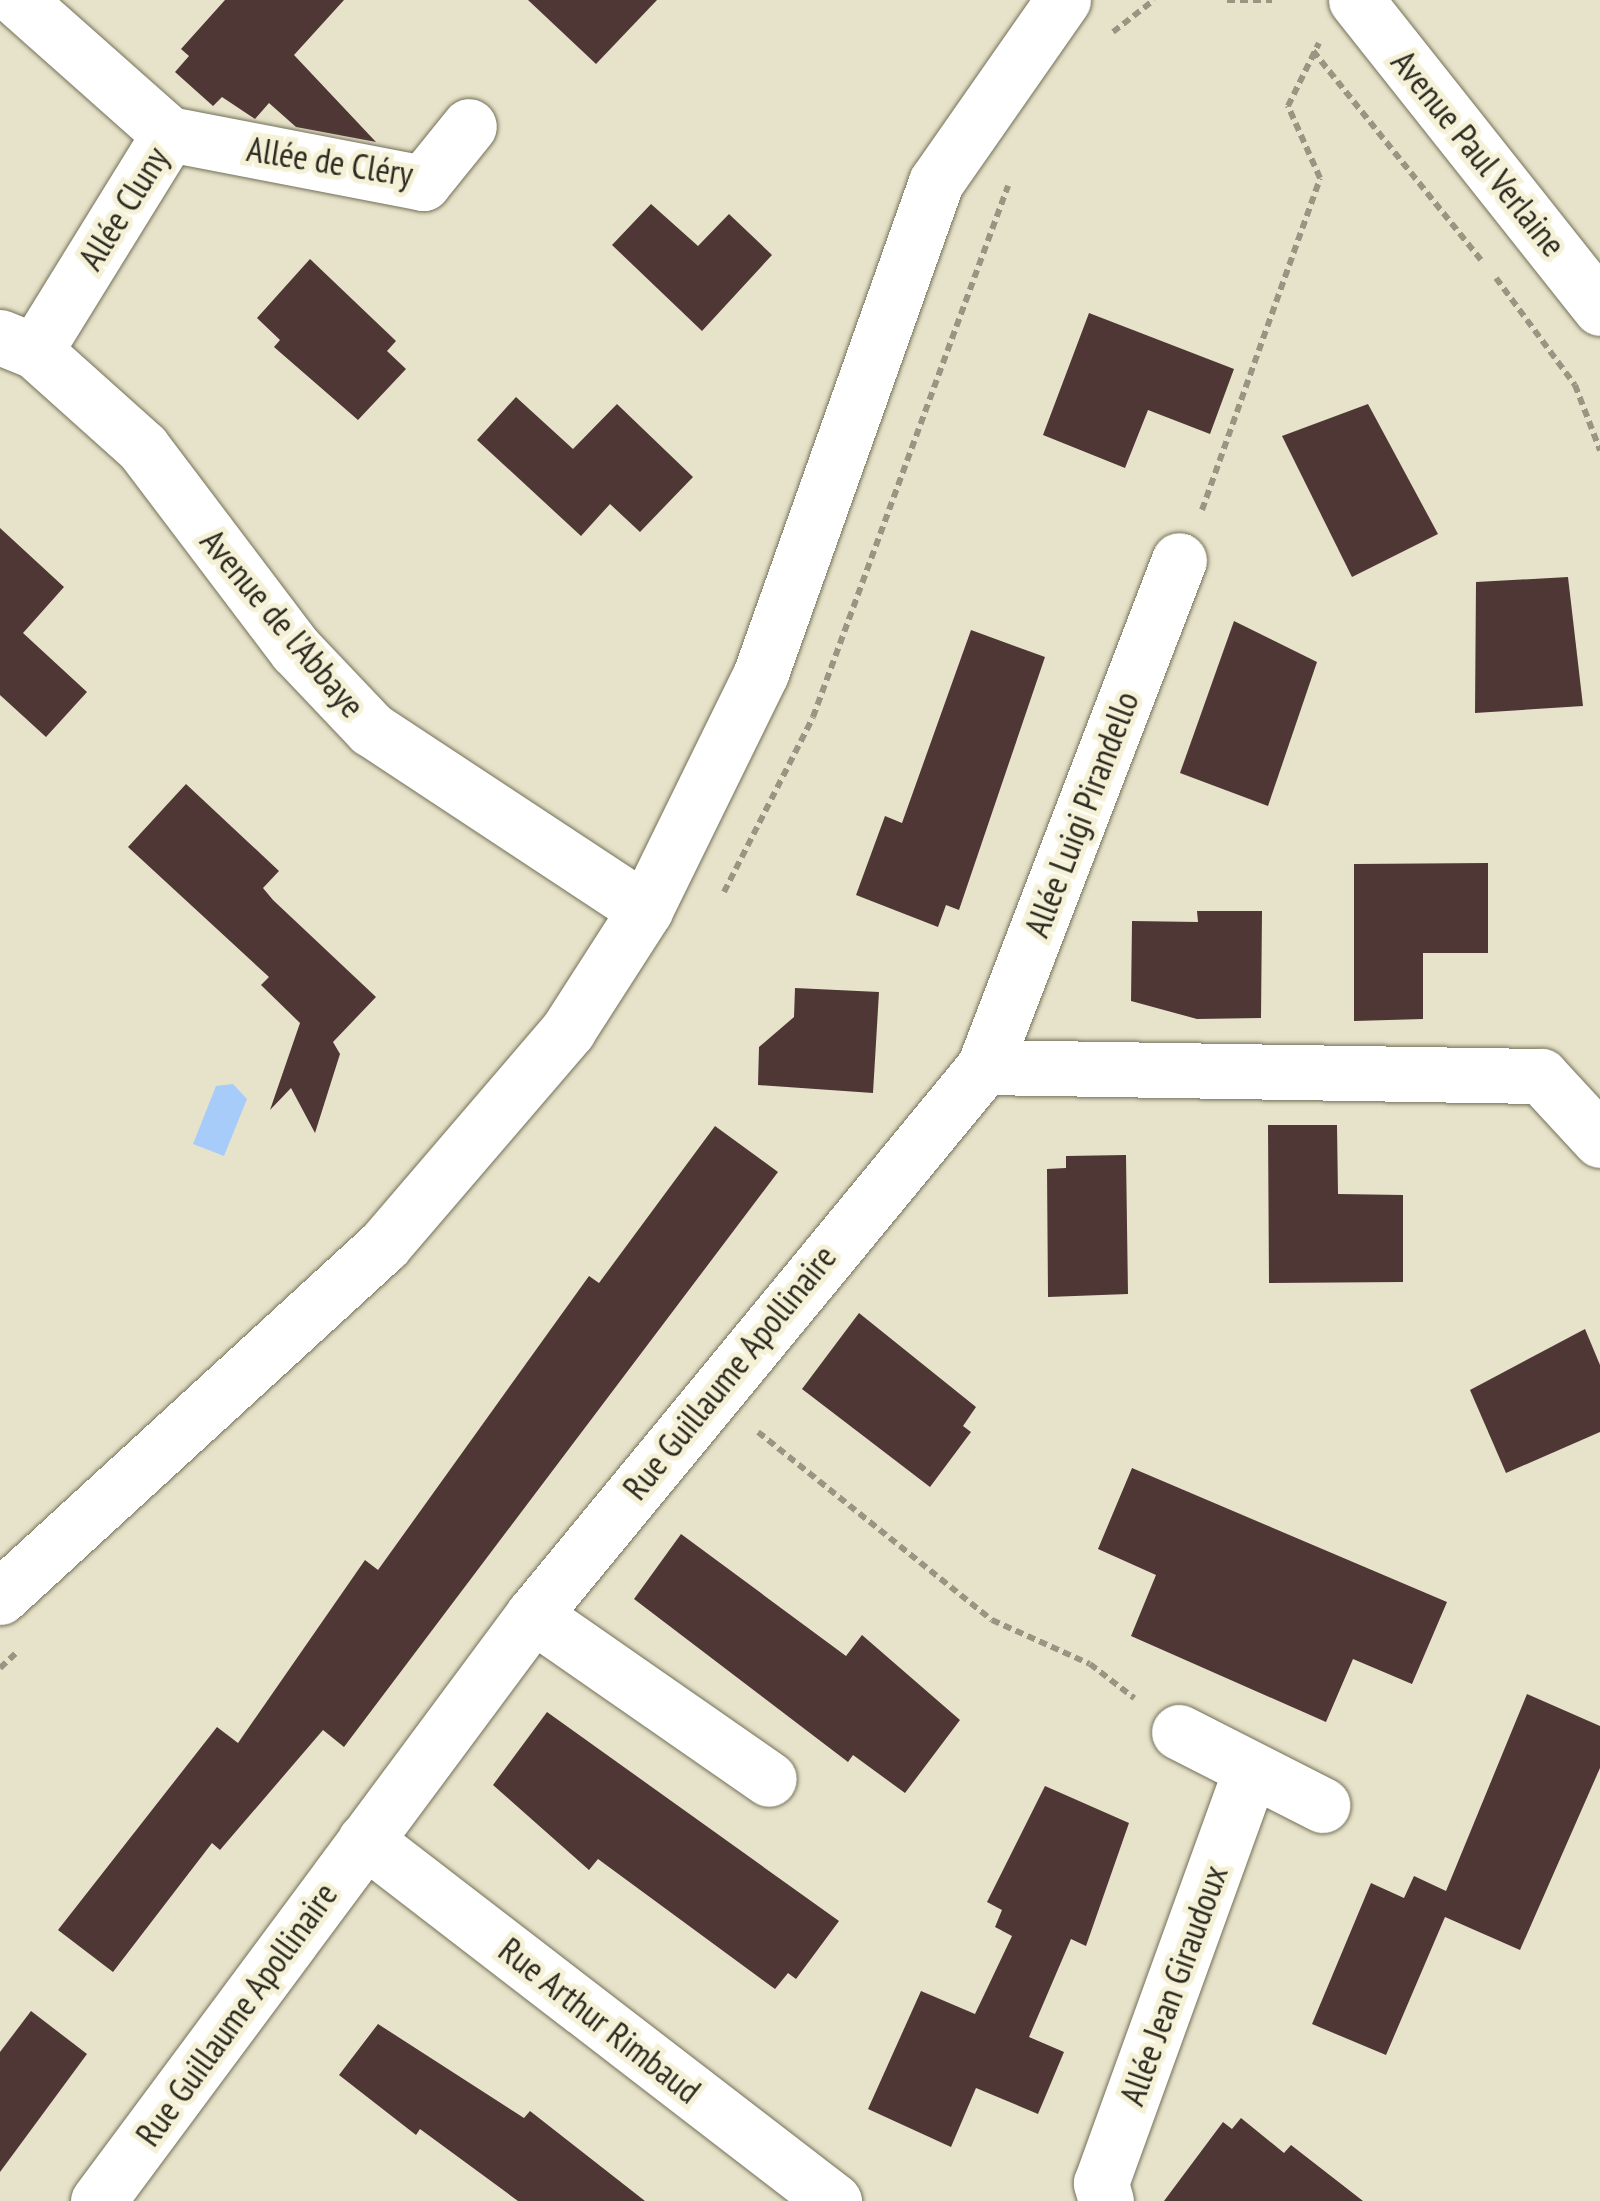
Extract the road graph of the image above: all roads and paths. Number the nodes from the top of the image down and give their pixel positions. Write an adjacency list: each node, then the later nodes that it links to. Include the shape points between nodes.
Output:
1 (18, 0): 8 (street, Allée Cluny)
2 (1063, 0): 13 (street, via 936,182 762,673)
3 (1227, 0): 4 (path)
4 (1272, 0)
5 (1356, 1): 6 (path); 9 (street, Avenue Paul Verlaine)
6 (1313, 51): 11 (path, via 1575,386); 12 (path, via 1288,106 1320,178)
7 (470, 126): 8 (street, Allée de Cléry, via 423,183)
8 (169, 134): 10 (street, Allée Cluny)
9 (1600, 308)
10 (18, 344): 13 (street, Avenue de l'Abbaye, via 143,448 296,650 372,729)
11 (1600, 450)
12 (1179, 560): 14 (street, Allée Luigi Pirandello)
13 (645, 910): 17 (street, via 568,1030 384,1245)
14 (984, 1067): 15 (street, via 1541,1076); 16 (street, Rue Guillaume Apollinaire)
15 (1600, 1140)
16 (708, 1392): 18 (street, Rue Guillaume Apollinaire); 19 (path, via 992,1620 1090,1664)
17 (0, 1597)
18 (533, 1615): 21 (street); 23 (street, Rue Guillaume Apollinaire)
19 (1178, 1732): 20 (street)
20 (1251, 1769): 22 (street); 26 (street, Allée Jean Giraudoux, via 1100,2183)
21 (769, 1779)
22 (1322, 1805)
23 (365, 1840): 24 (street, Rue Guillaume Apollinaire); 25 (street, Rue Arthur Rimbaud)
24 (98, 2201)
25 (834, 2201)
26 (1106, 2201)

